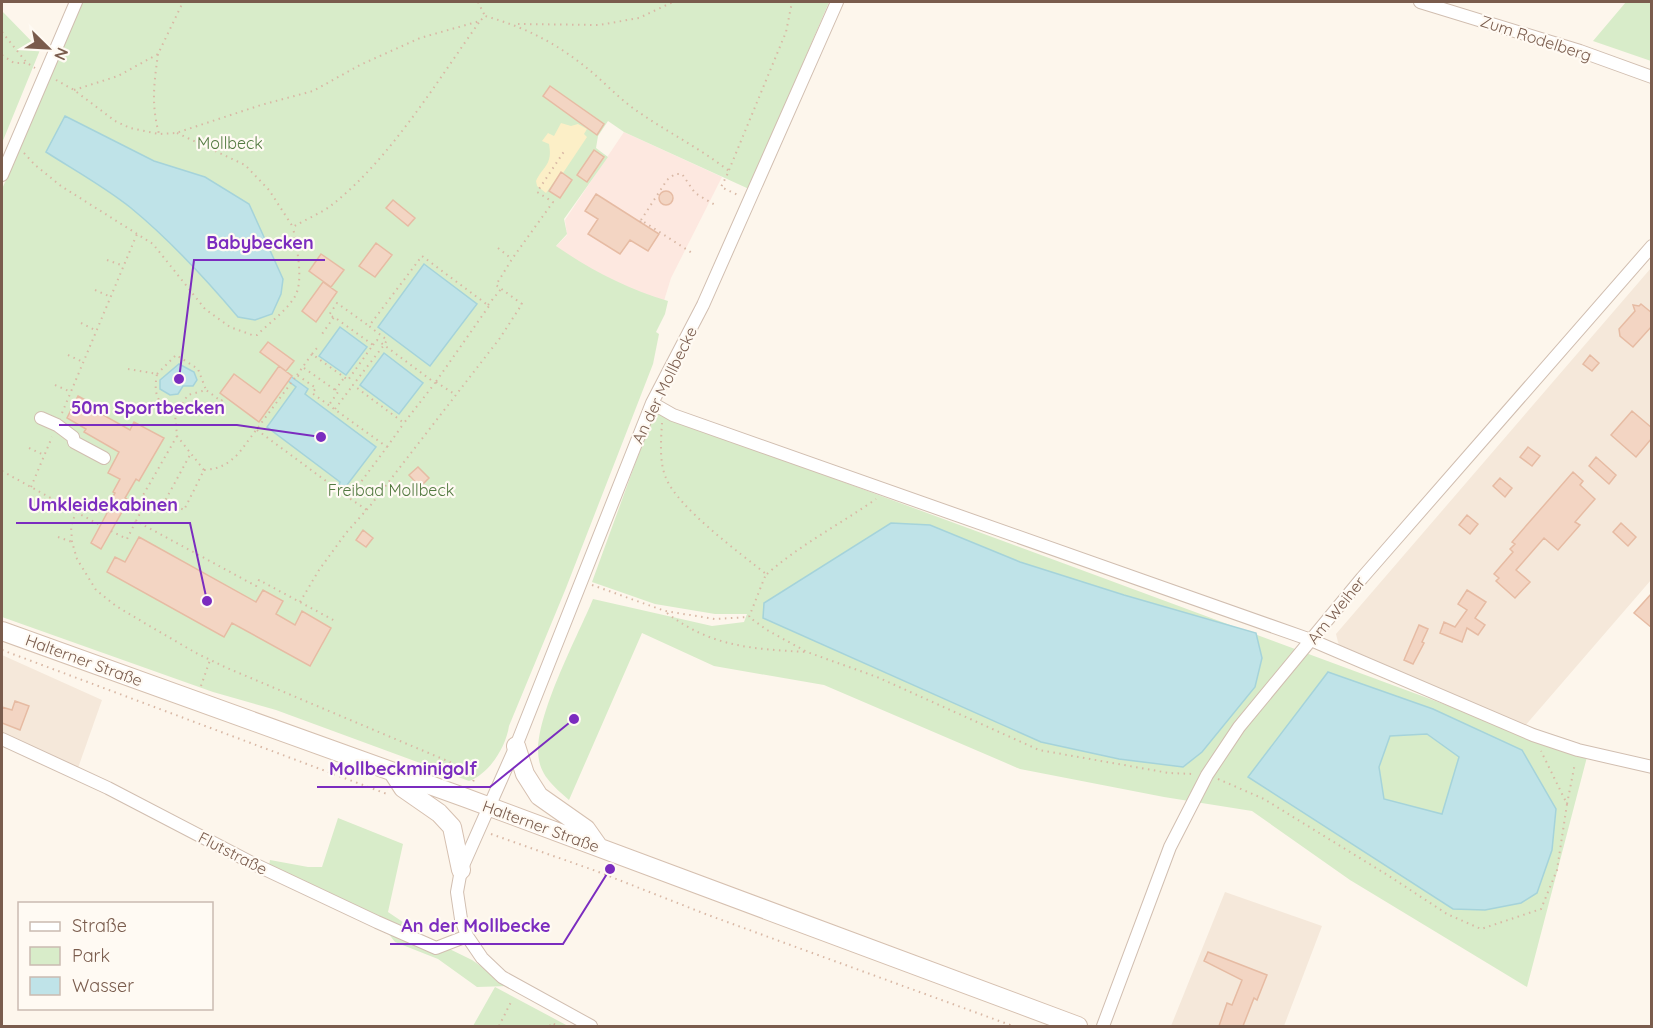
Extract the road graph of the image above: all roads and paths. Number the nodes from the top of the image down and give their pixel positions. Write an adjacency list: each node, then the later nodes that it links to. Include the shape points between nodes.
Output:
1 (76, 2): 15 (street)
2 (183, 2): 12 (path)
3 (478, 2): 8 (path)
4 (673, 2): 10 (path, via 639,18 599,26)
5 (792, 2): 22 (path, via 786,32)
6 (837, 2): 24 (street, An der Mollbecke)
7 (1420, 2): 16 (street, Zum Rodelberg)
8 (485, 16): 9 (path); 10 (path)
9 (480, 21): 18 (path, via 420,38 314,91); 26 (path, via 375,164 333,204)
10 (515, 24): 22 (path, via 543,37 593,72 638,112)
11 (2, 32): 14 (path)
12 (158, 54): 17 (path, via 118,76); 19 (path, via 152,93)
13 (2, 55): 14 (path, via 14,63)
14 (27, 63): 15 (path)
15 (46, 74): 17 (path); 20 (street)
16 (1652, 77)
17 (74, 90): 19 (path, via 115,121)
18 (176, 133): 19 (path); 26 (path, via 245,165 270,190)
19 (159, 134)
20 (15, 143): 23 (street); 27 (path, via 61,186)
21 (565, 150): 31 (path, via 537,192 553,202)
22 (729, 171): 24 (path, via 721,187)
23 (2, 175)
24 (749, 201): 62 (street, An der Mollbecke, via 703,305)
25 (715, 205): 30 (path, via 695,193 682,174 675,174 640,221)
26 (293, 227): 27 (path, via 299,272 295,297 257,335 230,327 205,309 153,244)
27 (137, 234): 33 (path)
28 (1652, 246): 97 (street, Am Weiher)
29 (498, 248): 31 (path)
30 (692, 253)
31 (512, 259): 34 (path, via 496,285)
32 (107, 260): 33 (path)
33 (124, 266): 36 (path)
34 (501, 289): 37 (path); 60 (path, via 522,304)
35 (95, 290): 36 (path)
36 (111, 297): 41 (path)
37 (488, 305): 40 (path, via 422,256); 54 (path)
38 (334, 317): 40 (path, via 329,315 337,303); 42 (path); 43 (path)
39 (81, 323): 41 (path)
40 (369, 326): 44 (path, via 387,340)
41 (97, 331): 48 (path)
42 (322, 334)
43 (373, 345): 44 (path, via 377,340); 53 (path, via 348,380)
44 (384, 345): 54 (path); 56 (path)
45 (317, 348): 46 (path)
46 (312, 354): 49 (path); 53 (path)
47 (68, 355): 48 (path)
48 (84, 362): 59 (path)
49 (303, 367): 52 (path); 58 (path)
50 (128, 369): 51 (path)
51 (157, 374): 57 (path, via 177,355 198,369); 65 (path, via 155,387 162,406)
52 (297, 375): 63 (path, via 316,388 312,393); 69 (path)
53 (345, 377): 58 (path)
54 (435, 382): 60 (path); 67 (path)
55 (55, 385): 59 (path)
56 (353, 385): 64 (path); 67 (path)
57 (206, 390): 61 (path, via 221,401); 65 (path, via 188,395)
58 (335, 390): 63 (path, via 338,392)
59 (71, 392): 68 (path)
60 (456, 395): 83 (path)
61 (225, 397)
62 (652, 403): 79 (street, via 673,415); 90 (path, via 663,414 660,447 666,478 686,507); 91 (street, An der Mollbecke)
63 (329, 405): 64 (path)
64 (335, 409): 71 (path)
65 (176, 414): 70 (path)
66 (41, 418): 68 (street)
67 (404, 423): 71 (path)
68 (57, 425): 73 (path); 75 (street, via 74,442)
69 (256, 430): 76 (path, via 228,464); 80 (path)
70 (177, 436): 74 (path); 81 (path, via 142,497)
71 (387, 447): 80 (path)
72 (29, 448): 73 (path)
73 (44, 455): 78 (path)
74 (191, 455): 76 (path); 82 (path)
75 (104, 458)
76 (204, 470): 82 (path, via 184,510)
77 (2, 471): 78 (path)
78 (31, 487): 84 (path)
79 (888, 490): 90 (path, via 789,554); 97 (street)
80 (349, 498): 83 (path)
81 (147, 500): 82 (path, via 161,508); 85 (path)
82 (165, 501)
83 (367, 510): 92 (path, via 319,570)
84 (76, 512): 86 (path); 89 (path, via 71,526)
85 (136, 521): 87 (path, via 127,539); 92 (path, via 256,586 260,580)
86 (100, 525)
87 (111, 531)
88 (58, 537): 89 (path)
89 (72, 542): 100 (path, via 77,559 96,590 116,606)
90 (766, 574): 94 (path)
91 (581, 582): 93 (path); 104 (street, An der Mollbecke)
92 (300, 602): 95 (path)
93 (665, 611): 94 (path, via 715,619); 99 (path, via 722,642)
94 (749, 617): 99 (path)
95 (337, 622)
96 (2, 631): 101 (main road, Halterner Straße)
97 (1311, 640): 102 (street); 108 (street, Am Weiher, via 1239,727)
98 (2, 650): 109 (path)
99 (807, 652): 108 (path, via 877,677 1039,750 1169,773)
100 (210, 660): 101 (path); 110 (path, via 476,773)
101 (196, 700): 107 (main road, Halterner Straße)
102 (1533, 735): 105 (street); 111 (path)
103 (2, 740): 116 (street, Flutstraße, via 108,788 264,869 436,948)
104 (516, 746): 112 (street, An der Mollbecke); 114 (main road, via 525,774 538,796 586,829)
105 (1578, 750): 106 (street); 111 (path)
106 (1652, 767)
107 (393, 773): 110 (main road, Halterner Straße); 115 (main road, via 403,788 452,827)
108 (1207, 775): 111 (path, via 1264,799 1447,914 1481,929 1541,909 1557,870); 118 (street, Am Weiher, via 1170,847)
109 (390, 795)
110 (466, 798): 112 (main road, Halterner Straße)
111 (1567, 804)
112 (489, 807): 113 (street); 114 (main road, Halterner Straße)
113 (478, 830): 115 (street); 123 (path)
114 (599, 847): 124 (main road, Halterner Straße)
115 (462, 870): 116 (street, via 457,892)
116 (467, 936): 122 (street, via 502,977)
117 (511, 1002): 119 (path)
118 (1105, 1022)
119 (499, 1026)
120 (550, 1026): 121 (path)
121 (558, 1026)
122 (591, 1026)
123 (1013, 1026)
124 (1078, 1026)

